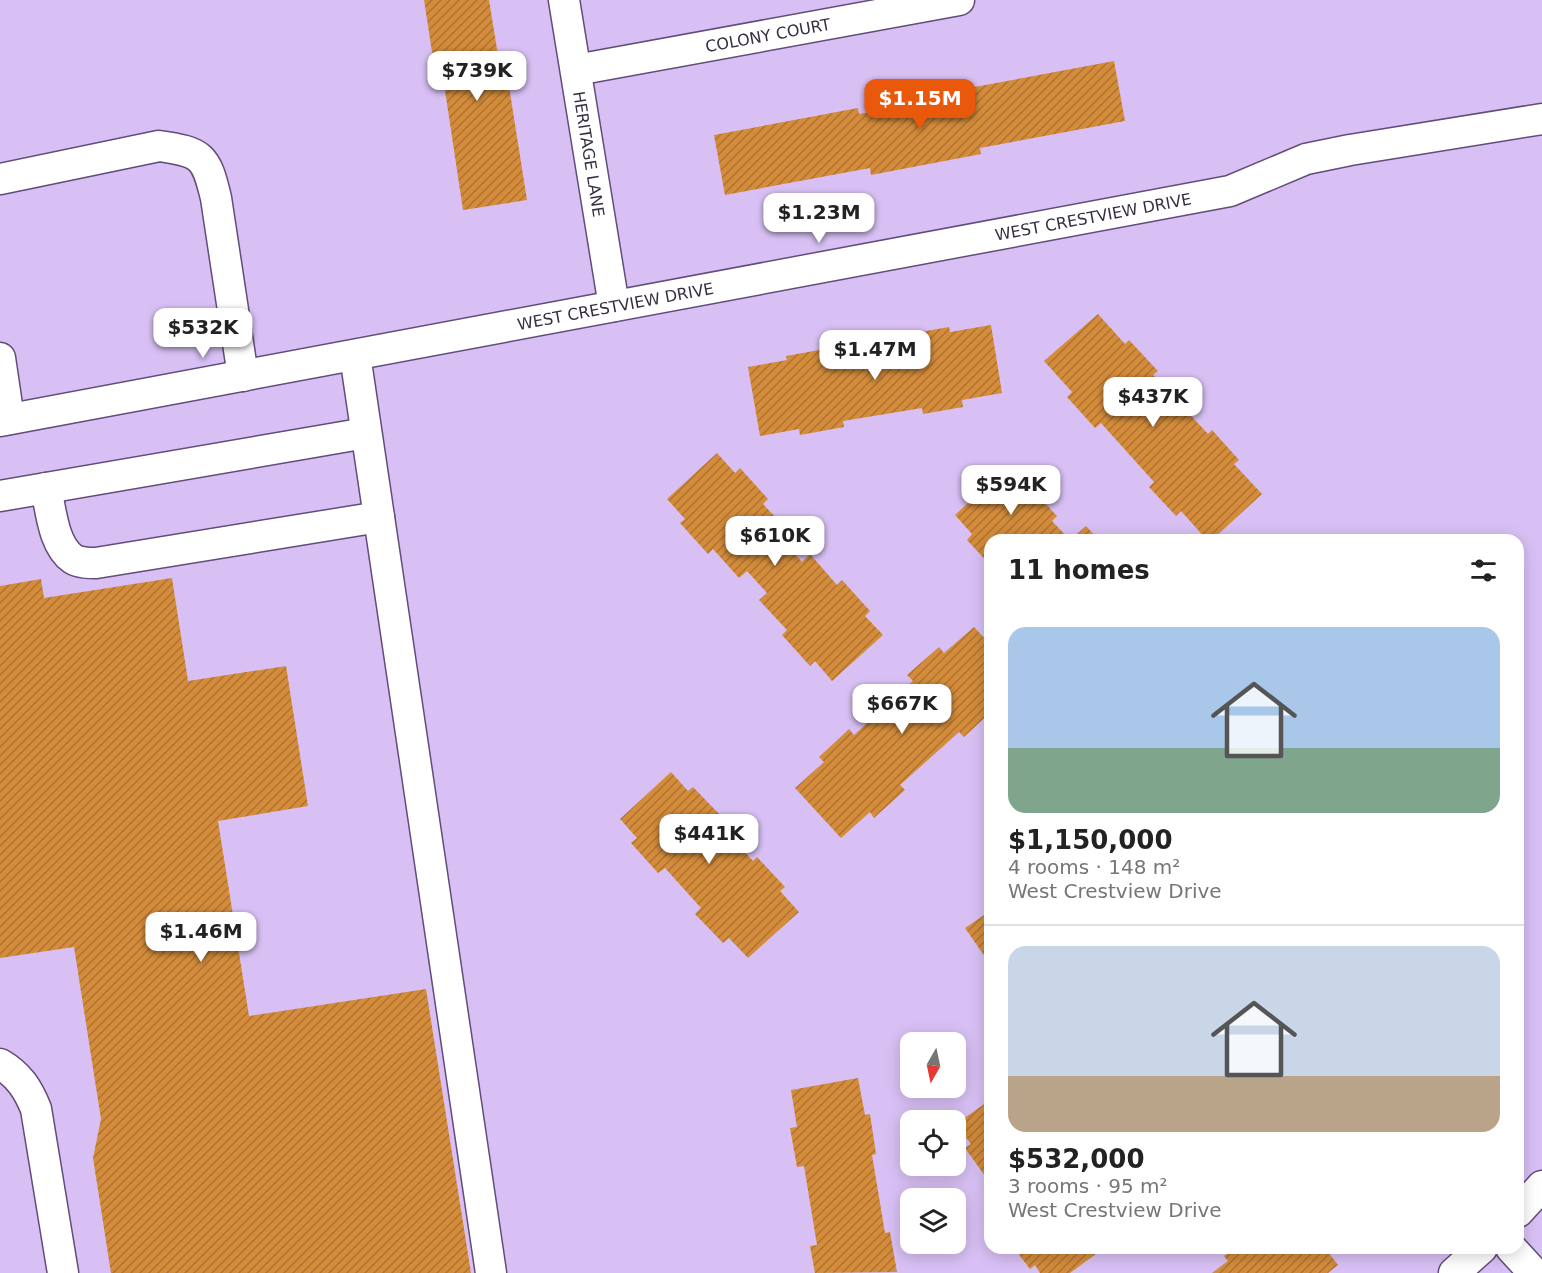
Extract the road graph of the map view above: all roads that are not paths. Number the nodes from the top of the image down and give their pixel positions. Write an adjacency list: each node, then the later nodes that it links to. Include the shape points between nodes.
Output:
1 (564, 0): 3 (street, HERITAGE LANE)
2 (959, 0): 3 (street, COLONY COURT)
3 (576, 70): 6 (street, HERITAGE LANE)
4 (1542, 118): 6 (street, WEST CRESTVIEW DRIVE, via 1306,159 1230,191)
5 (0, 179): 9 (street, via 159,146 186,150 201,158 210,172 216,198)
6 (614, 306): 7 (street, WEST CRESTVIEW DRIVE)
7 (355, 355): 9 (street, WEST CRESTVIEW DRIVE); 11 (street)
8 (0, 358): 10 (street)
9 (243, 376): 10 (street, WEST CRESTVIEW DRIVE)
10 (4, 420)
11 (366, 433): 12 (street); 14 (street)
12 (46, 488): 13 (street); 14 (street, via 56,533 65,550 81,562 108,561)
13 (0, 496)
14 (379, 517): 21 (street)
15 (0, 1064): 20 (street, via 21,1080 36,1109)
16 (1542, 1186): 17 (street)
17 (1524, 1206)
18 (1475, 1254): 22 (street)
19 (1517, 1254): 23 (street)
20 (63, 1273)
21 (491, 1273)
22 (1454, 1273)
23 (1534, 1273)

